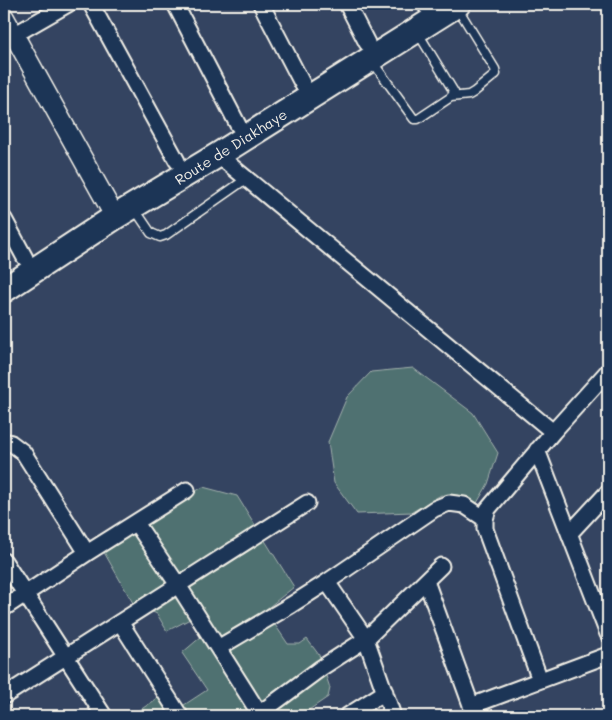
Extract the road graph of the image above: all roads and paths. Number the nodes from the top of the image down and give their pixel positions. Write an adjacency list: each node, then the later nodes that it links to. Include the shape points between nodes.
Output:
1 (68, 4): 10 (street)
2 (91, 4): 16 (street)
3 (175, 4): 14 (street)
4 (261, 4): 12 (street)
5 (347, 4): 11 (street)
6 (427, 4): 11 (main road, Route de Diakhaye)
7 (457, 4): 9 (main road, Route de Diakhaye); 13 (lane, via 496,74 474,92)
8 (4, 17): 10 (street)
9 (416, 30): 11 (main road, Route de Diakhaye); 13 (lane, via 454,92)
10 (14, 35): 18 (street)
11 (369, 51): 12 (main road, Route de Diakhaye); 13 (lane, via 414,119); 15 (main road, Route de Diakhaye)
12 (303, 85): 14 (main road, Route de Diakhaye)
13 (451, 97)
14 (238, 125): 16 (main road, Route de Diakhaye)
15 (218, 155): 17 (street); 18 (main road, Route de Diakhaye)
16 (177, 161): 18 (main road, Route de Diakhaye)
17 (246, 179): 18 (lane, via 160,237); 24 (street)
18 (119, 209): 20 (main road, Route de Diakhaye); 22 (main road, Route de Diakhaye)
19 (4, 219): 20 (street)
20 (24, 258): 21 (main road, Route de Diakhaye)
21 (4, 271)
22 (4, 290)
23 (608, 371): 24 (street)
24 (553, 432): 26 (street)
25 (4, 441): 33 (street, via 23,452)
26 (538, 450): 30 (street, via 488,509); 32 (street)
27 (188, 490): 31 (street)
28 (608, 492): 32 (street)
29 (307, 503): 38 (street)
30 (485, 519): 37 (street, via 464,505 449,503 434,509); 48 (street, via 485,529)
31 (136, 523): 33 (street); 38 (street)
32 (570, 532): 40 (street)
33 (87, 553): 39 (street)
34 (4, 561): 39 (street)
35 (441, 566): 36 (street)
36 (426, 581): 44 (street); 51 (street)
37 (327, 582): 44 (street); 45 (street)
38 (178, 585): 42 (street); 45 (street)
39 (25, 594): 41 (street); 47 (street)
40 (604, 604): 43 (street)
41 (4, 608)
42 (120, 622): 47 (street); 54 (street)
43 (608, 634)
44 (366, 640): 49 (street); 52 (street, via 321,668)
45 (218, 648): 52 (street)
46 (608, 655): 48 (street)
47 (65, 656): 50 (street); 53 (street)
48 (540, 680): 51 (street)
49 (385, 692): 55 (street); 56 (street)
50 (4, 696)
51 (473, 711)
52 (260, 715)
53 (104, 716)
54 (180, 716)
55 (347, 716)
56 (393, 716)

